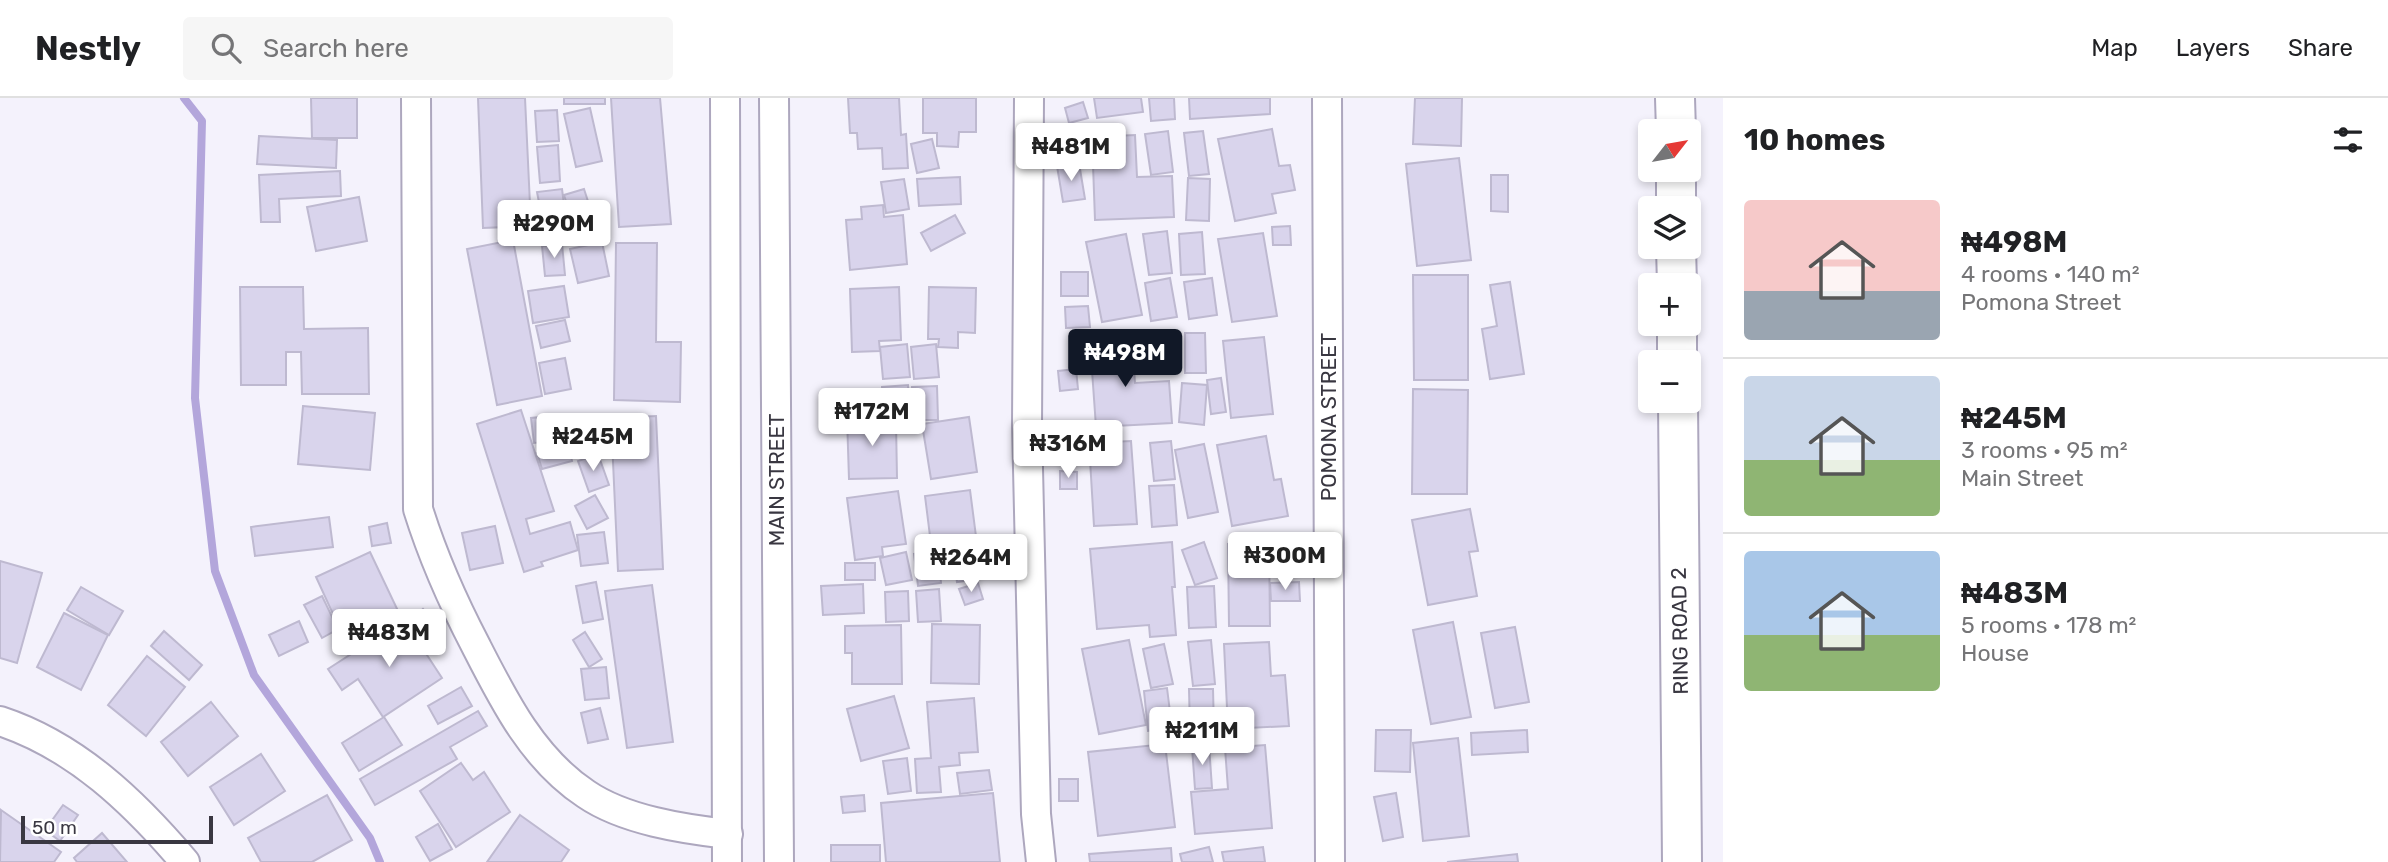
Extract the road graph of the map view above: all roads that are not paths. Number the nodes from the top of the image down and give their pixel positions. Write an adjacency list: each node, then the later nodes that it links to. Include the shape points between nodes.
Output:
1 (416, 98): 10 (street, via 418,509 429,546 505,701 554,768 587,795 613,808 691,830)
2 (725, 98): 10 (street)
3 (774, 98): 13 (street, MAIN STREET)
4 (1029, 98): 14 (street, via 1028,439 1036,814)
5 (1327, 98): 15 (street, POMONA STREET)
6 (1675, 98): 7 (main road)
7 (1675, 119)
8 (1678, 413): 16 (main road, RING ROAD 2)
9 (0, 721): 11 (street, via 27,729 114,786)
10 (728, 834): 12 (street)
11 (185, 862)
12 (727, 862)
13 (779, 862)
14 (1041, 862)
15 (1330, 862)
16 (1682, 862)

